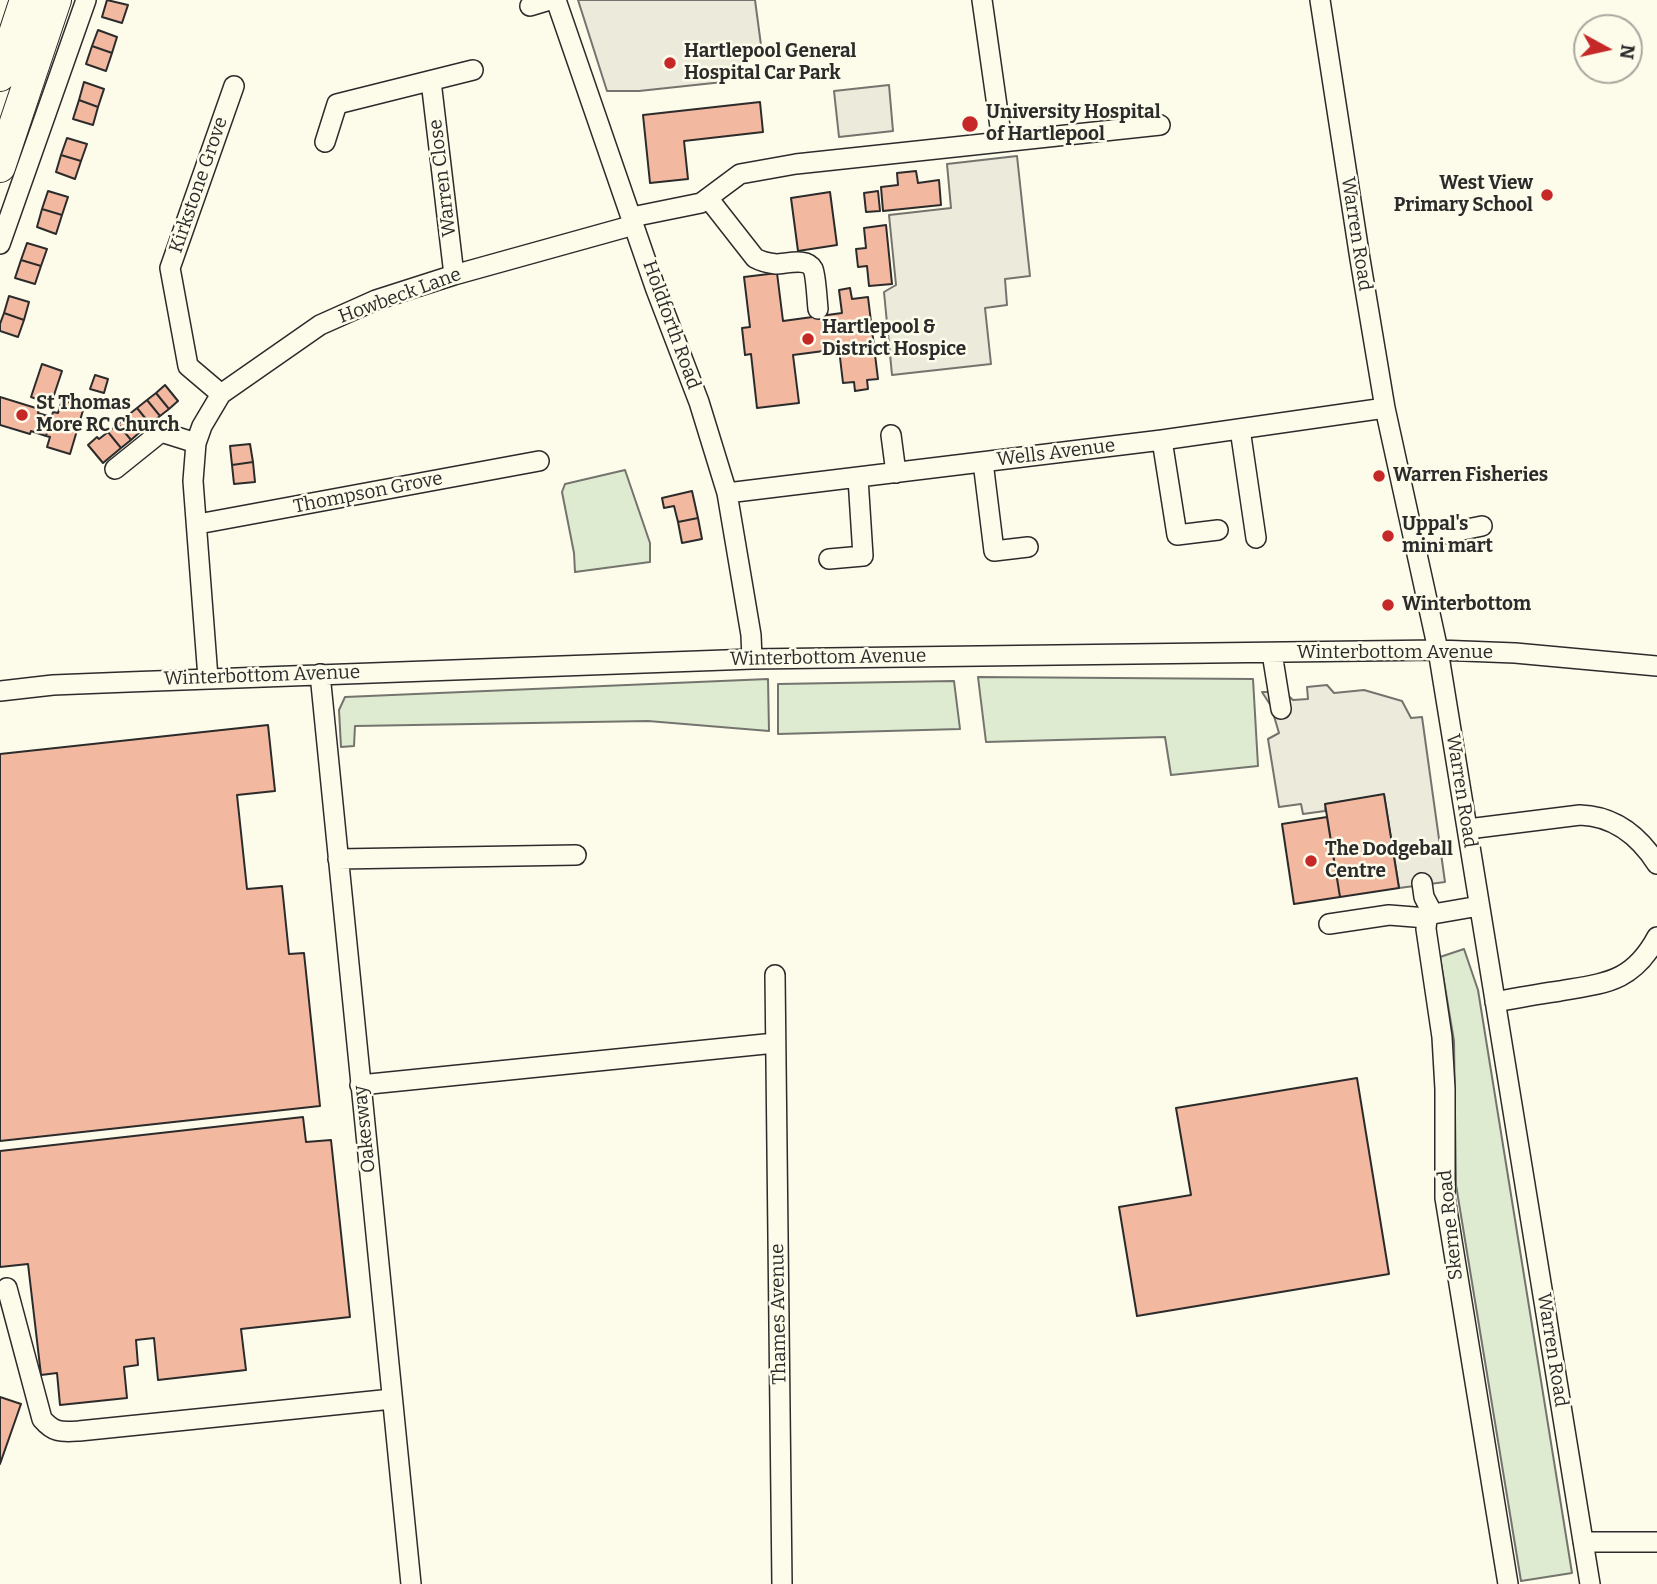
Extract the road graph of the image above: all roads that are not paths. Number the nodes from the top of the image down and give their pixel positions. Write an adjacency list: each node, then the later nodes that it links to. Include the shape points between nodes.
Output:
1 (25, 0): 9 (highway)
2 (56, 0): 15 (highway)
3 (86, 0): 18 (street)
4 (553, 0): 7 (street); 17 (street, Holdforth Road)
5 (982, 0): 13 (street)
6 (1320, 0): 22 (street, Warren Road)
7 (530, 6)
8 (472, 71): 10 (street)
9 (0, 76)
10 (431, 81): 14 (street, via 337,104); 19 (street, Warren Close)
11 (234, 86): 21 (street, Kirkstone Grove, via 170,268 188,366)
12 (1160, 125): 13 (street, Howbeck Lane)
13 (1002, 141): 16 (street, Howbeck Lane, via 740,174)
14 (325, 142)
15 (0, 167)
16 (708, 198): 17 (street, Howbeck Lane); 20 (street, via 755,258 778,264 801,262 813,269)
17 (633, 221): 19 (street, Howbeck Lane); 32 (street, Holdforth Road)
18 (0, 244)
19 (454, 275): 21 (street, Howbeck Lane, via 376,300 320,325)
20 (818, 309)
21 (221, 394): 26 (street, Howbeck Lane)
22 (1385, 408): 23 (street, Wells Avenue); 37 (street, Warren Road)
23 (1240, 429): 25 (street, Wells Avenue); 36 (street)
24 (891, 435): 30 (street)
25 (1161, 440): 28 (street, Wells Avenue); 35 (street, via 1177,535)
26 (196, 443): 29 (street, via 161,432); 33 (street, Howbeck Lane, via 193,481)
27 (539, 461): 33 (street, Thompson Grove)
28 (983, 462): 30 (street, Wells Avenue); 38 (street, via 995,551)
29 (115, 469)
30 (896, 473): 31 (street, Wells Avenue)
31 (858, 478): 32 (street, Wells Avenue); 39 (street, via 863,556)
32 (727, 493): 42 (street, Holdforth Road)
33 (198, 524): 45 (street, Howbeck Lane)
34 (1482, 526): 37 (street)
35 (1218, 530)
36 (1256, 538)
37 (1414, 540): 40 (street, Warren Road)
38 (1028, 547)
39 (828, 559)
40 (1438, 650): 41 (street, Winterbottom Avenue); 43 (street, Winterbottom Avenue); 48 (street, Warren Road)
41 (1272, 653): 42 (street, Winterbottom Avenue); 47 (street)
42 (752, 659): 44 (street, Winterbottom Avenue)
43 (1657, 666)
44 (320, 674): 45 (street, Winterbottom Avenue); 50 (street, Oakesway)
45 (208, 678): 46 (street, Winterbottom Avenue)
46 (0, 691)
47 (1281, 709)
48 (1468, 830): 51 (street, via 1592,815 1630,832); 53 (street, Warren Road)
49 (576, 855): 50 (street)
50 (338, 859): 60 (street, Oakesway)
51 (1657, 864)
52 (1422, 883): 54 (street, Skerne Road)
53 (1479, 906): 54 (street); 58 (street, Warren Road)
54 (1430, 916): 55 (street, via 1389,915); 67 (street, Skerne Road, via 1426,929 1445,1080 1445,1198)
55 (1329, 924)
56 (1657, 937): 58 (street, via 1635,967 1606,983)
57 (775, 975): 59 (street, Thames Avenue)
58 (1495, 1002): 63 (street, Warren Road)
59 (775, 1043): 60 (street); 66 (street, Thames Avenue)
60 (360, 1085): 62 (street, Oakesway)
61 (8, 1288): 62 (street, via 42,1419 58,1431)
62 (392, 1399): 65 (street, Oakesway)
63 (1583, 1542): 64 (street); 68 (street, Warren Road)
64 (1657, 1542)
65 (411, 1584)
66 (782, 1584)
67 (1508, 1584)
68 (1590, 1584)

